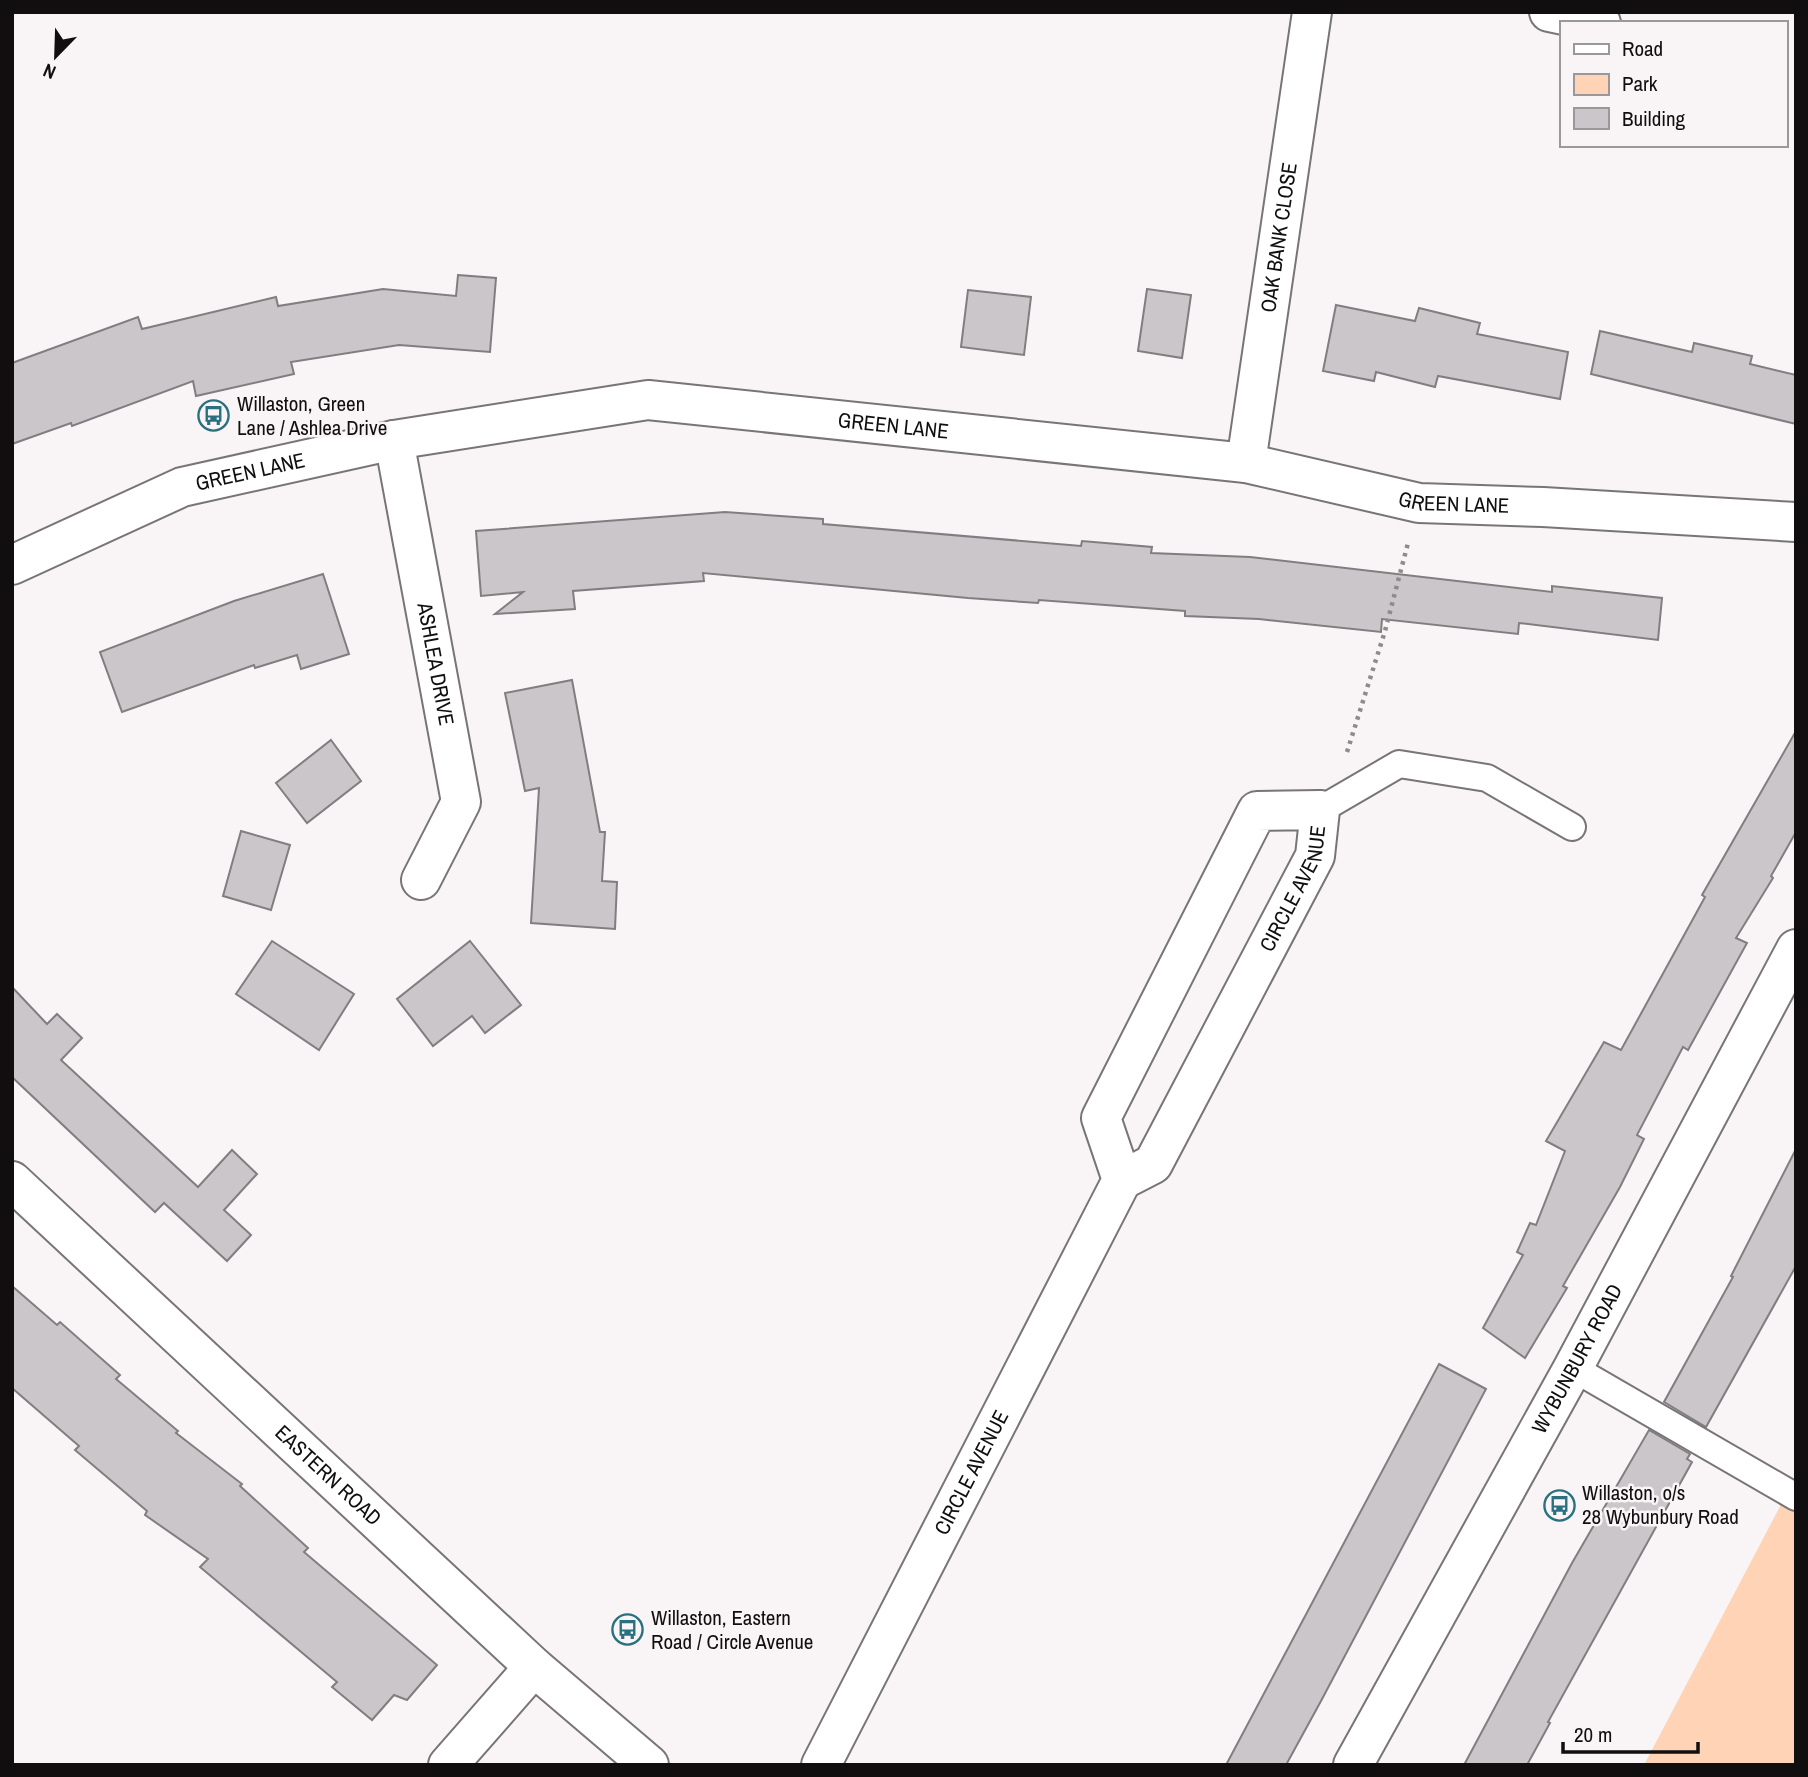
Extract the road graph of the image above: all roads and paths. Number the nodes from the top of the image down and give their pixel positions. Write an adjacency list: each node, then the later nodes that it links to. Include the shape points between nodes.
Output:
1 (1312, 12): 5 (street, OAK BANK CLOSE)
2 (1549, 12): 3 (street)
3 (1596, 21)
4 (394, 440): 5 (street, GREEN LANE, via 648,400); 8 (street, GREEN LANE, via 183,487); 11 (street, ASHLEA DRIVE, via 461,803)
5 (1246, 463): 6 (street, GREEN LANE)
6 (1419, 503): 7 (street, GREEN LANE); 9 (path, via 1348,750)
7 (1796, 522)
8 (12, 565)
9 (1320, 810): 10 (lane, via 1398,764 1487,778); 13 (street, CIRCLE AVENUE, via 1315,856 1153,1164); 13 (street, CIRCLE AVENUE, via 1257,811 1101,1118)
10 (1572, 827)
11 (421, 880)
12 (1796, 949): 15 (street, WYBUNBURY ROAD)
13 (1122, 1180): 20 (street, CIRCLE AVENUE)
14 (12, 1181): 17 (street, EASTERN ROAD)
15 (1573, 1368): 16 (lane); 21 (street, WYBUNBURY ROAD)
16 (1796, 1497)
17 (534, 1667): 18 (street); 19 (street, EASTERN ROAD)
18 (448, 1765)
19 (649, 1765)
20 (821, 1765)
21 (1353, 1765)

